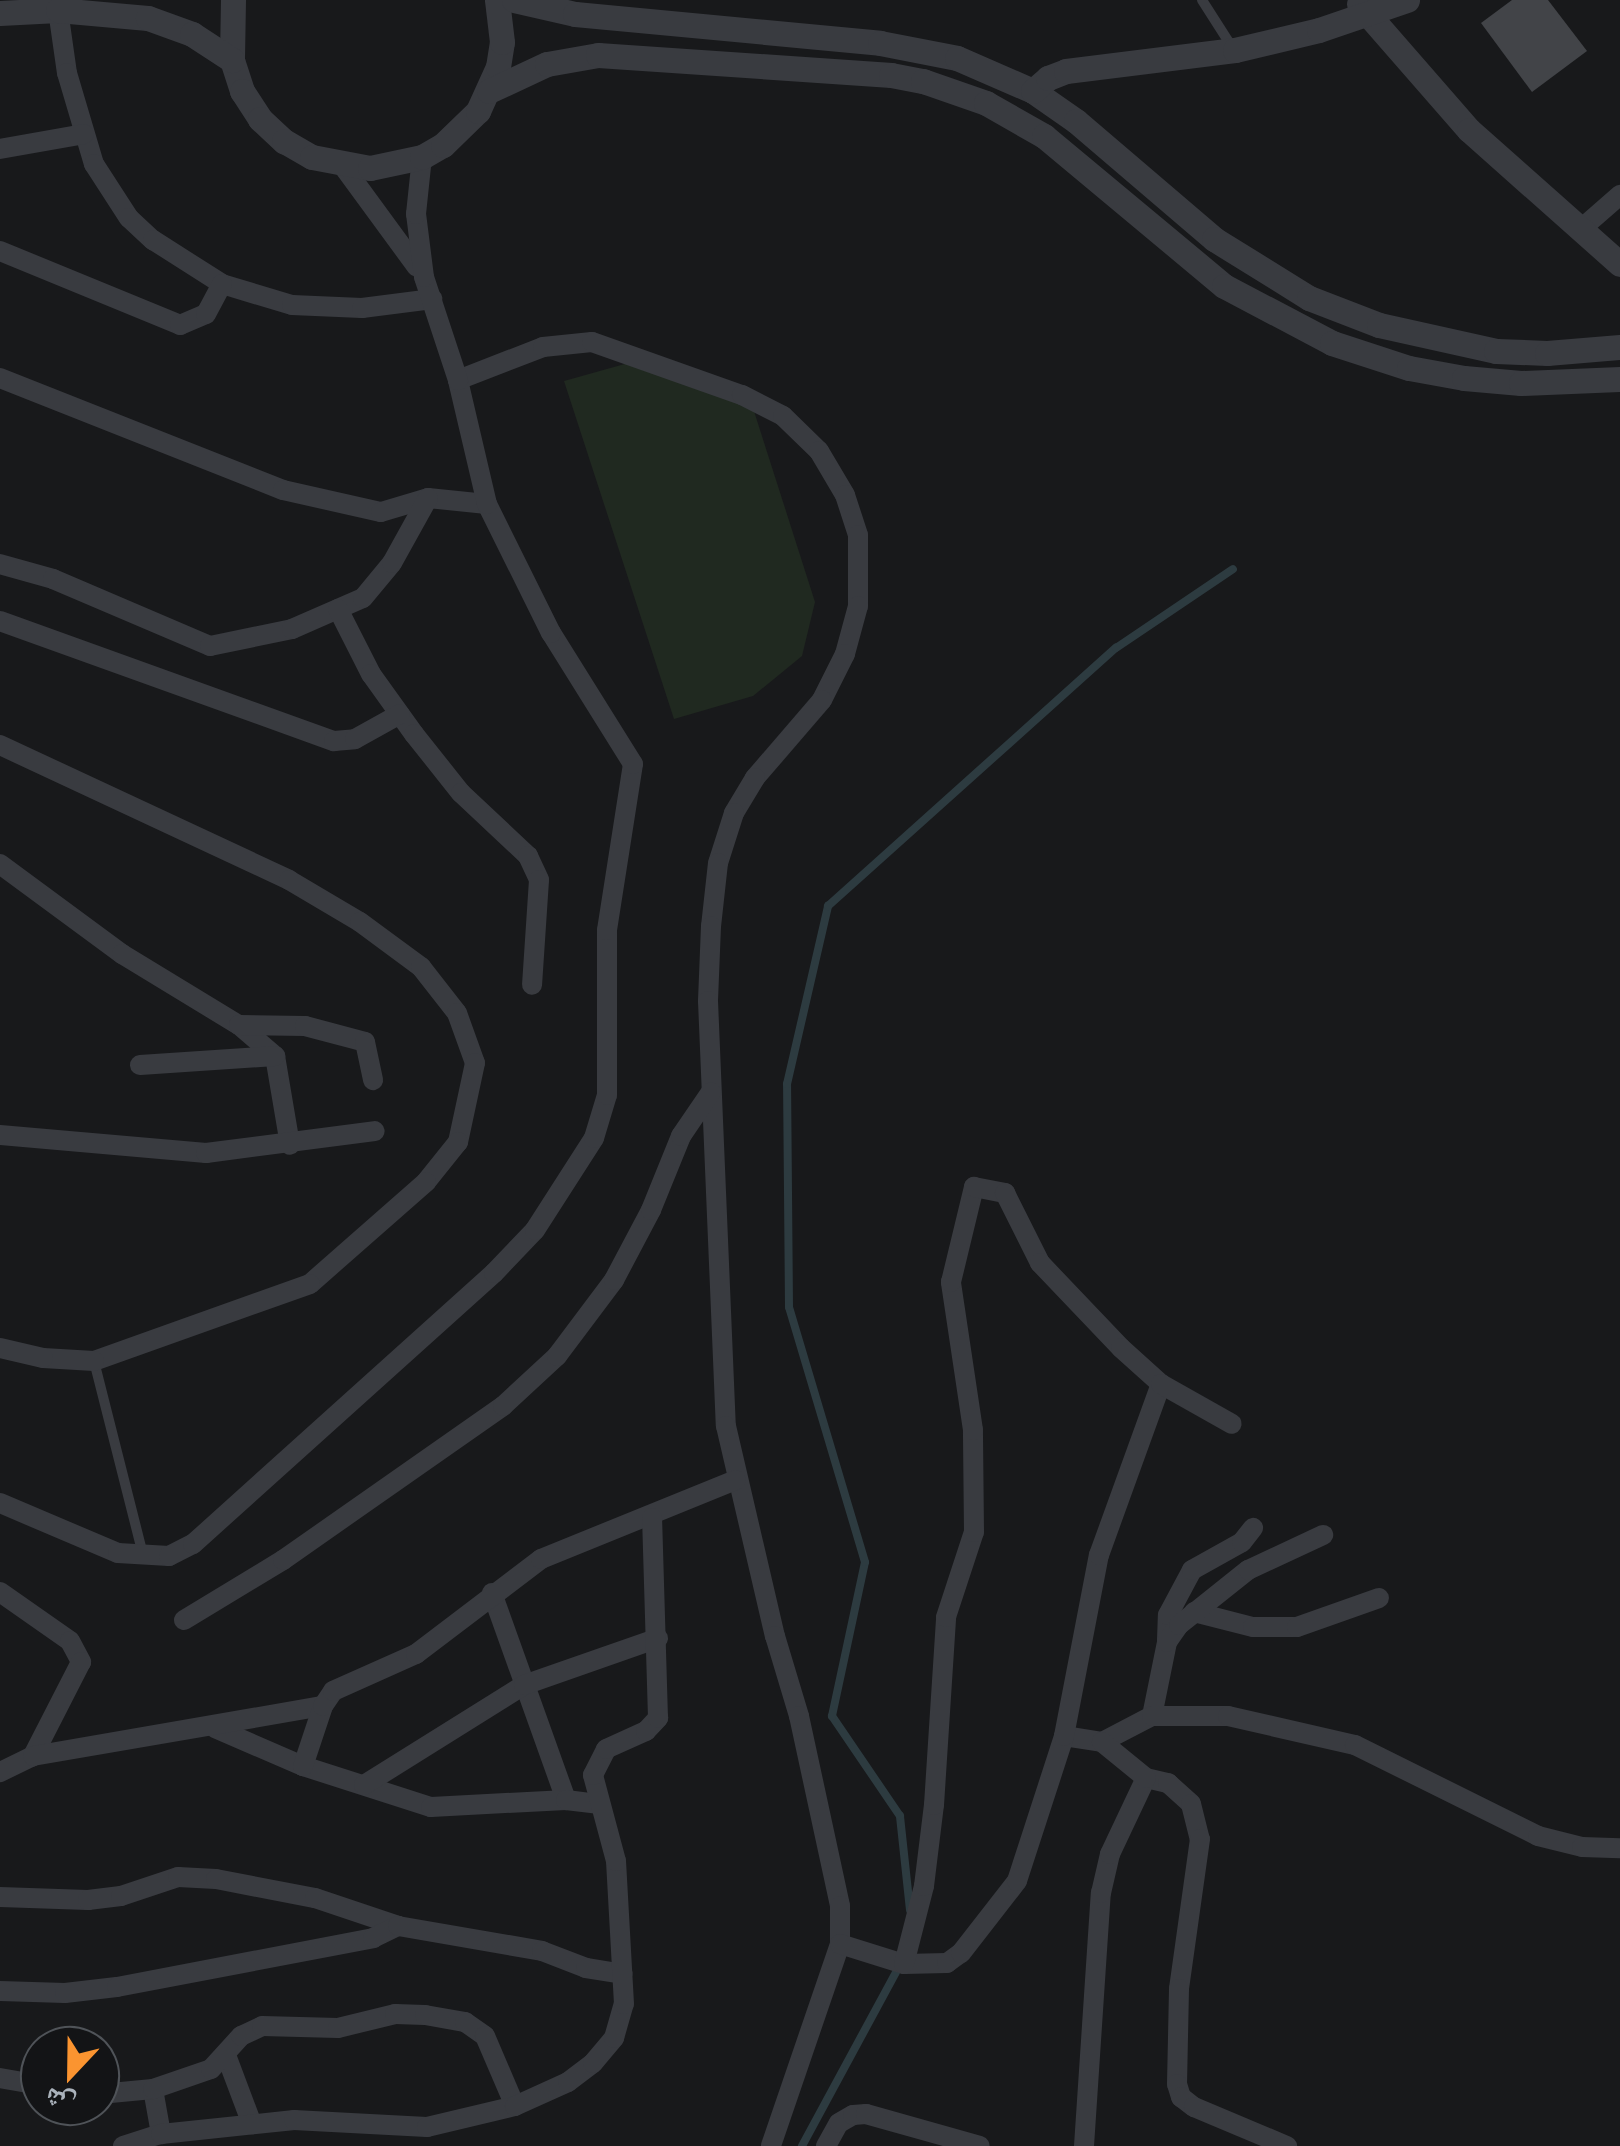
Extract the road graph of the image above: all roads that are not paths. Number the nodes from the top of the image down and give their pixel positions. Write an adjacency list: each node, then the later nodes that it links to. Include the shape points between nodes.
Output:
1 (233, 0): 13 (street)
2 (498, 0): 14 (street, via 502,42)
3 (514, 0): 10 (street)
4 (1202, 0): 11 (lane)
5 (1407, 0): 6 (street)
6 (1362, 7): 11 (street); 21 (street, via 1469,130)
7 (617, 9): 10 (street); 15 (street, via 919,49)
8 (58, 10): 9 (street); 13 (street, via 171,24); 16 (street)
9 (0, 12)
10 (576, 14): 12 (street, via 569,32)
11 (1234, 50): 15 (street, via 1066,72)
12 (574, 58): 14 (street); 29 (street, via 621,55 833,70 939,86 1044,136 1224,286 1332,342 1408,368 1464,378)
13 (232, 60): 19 (street, via 260,119 312,157)
14 (490, 90): 18 (street, via 462,130)
15 (1033, 91): 27 (street, via 1214,239 1310,298 1380,325 1496,351)
16 (84, 134): 17 (street); 25 (street, via 129,218)
17 (0, 149)
18 (422, 157): 19 (street, via 396,165); 24 (street, via 416,214)
19 (343, 166): 24 (street)
20 (1620, 196): 21 (street)
21 (1582, 229): 23 (street)
22 (0, 251): 25 (street, via 180,325 199,321)
23 (1620, 264)
24 (424, 277): 26 (street)
25 (222, 284): 26 (street, via 268,300 327,308)
26 (432, 299): 30 (street)
27 (1620, 347)
28 (0, 378): 31 (street, via 283,490 381,512)
29 (1620, 379)
30 (458, 380): 32 (street); 44 (street, via 559,344 592,342 624,350 783,416 826,462 852,514 860,581 845,654 822,700 742,799 718,863 708,1001)
31 (428, 498): 32 (street); 34 (street, via 392,563 363,598)
32 (487, 504): 57 (street, via 551,632 633,764 607,930 607,1094 594,1138 534,1230 494,1273 193,1544)
33 (0, 564): 34 (street, via 210,646 292,629)
34 (338, 609): 36 (street)
35 (0, 621): 36 (street, via 334,742 355,739)
36 (400, 714): 39 (street, via 462,793 528,856 539,880)
37 (0, 744): 49 (street, via 289,880 360,922 421,967 457,1013 475,1063 458,1142 426,1182 310,1284)
38 (0, 864): 40 (street, via 122,954)
39 (532, 985)
40 (238, 1025): 41 (street); 43 (street, via 305,1026 364,1042)
41 (275, 1056): 42 (street); 47 (street)
42 (140, 1065)
43 (373, 1080)
44 (711, 1092): 52 (street, via 726,1426); 62 (street, via 682,1136 614,1280 557,1356 487,1417)
45 (374, 1131): 47 (street)
46 (0, 1135): 47 (street, via 206,1153)
47 (290, 1146)
48 (0, 1348): 49 (street)
49 (94, 1361): 57 (lane)
50 (1161, 1384): 51 (street); 69 (street, via 1098,1555); 82 (street, via 1040,1264 1005,1192 974,1188 951,1282 973,1430 974,1532 946,1617 934,1805 924,1886)
51 (1232, 1424)
52 (736, 1480): 54 (street); 81 (street, via 799,1716 840,1906)
53 (0, 1503): 57 (street, via 88,1544)
54 (652, 1518): 59 (street, via 541,1559); 63 (street)
55 (1252, 1528): 64 (street, via 1242,1542 1192,1570 1168,1615)
56 (1323, 1535): 61 (street, via 1248,1570)
57 (144, 1558)
58 (0, 1592): 71 (street, via 70,1641 81,1662)
59 (492, 1593): 65 (street); 66 (street, via 416,1654 333,1691)
60 (1379, 1598): 61 (street, via 1297,1626 1252,1627)
61 (1194, 1612): 64 (street)
62 (184, 1620)
63 (658, 1638): 65 (street); 77 (street, via 658,1718 596,1762)
64 (1167, 1642): 67 (street)
65 (524, 1685): 75 (street); 76 (street)
66 (323, 1706): 68 (street); 72 (street)
67 (1152, 1716): 70 (street); 78 (street, via 1228,1716 1322,1735 1538,1836)
68 (215, 1728): 71 (street); 72 (street)
69 (1064, 1736): 70 (street); 82 (street, via 1016,1881 947,1963)
70 (1102, 1742): 74 (street)
71 (33, 1756): 73 (street)
72 (303, 1766): 75 (street)
73 (0, 1772)
74 (1146, 1778): 95 (street, via 1110,1854 1101,1892); 96 (street, via 1168,1783 1191,1804 1200,1839 1179,1989 1181,2097)
75 (364, 1785): 76 (street, via 431,1806)
76 (566, 1800): 77 (street)
77 (600, 1804): 83 (street, via 616,1860)
78 (1620, 1848)
79 (0, 1897): 80 (street, via 88,1900 178,1878 216,1879 315,1898)
80 (398, 1926): 83 (street, via 542,1951); 84 (street, via 373,1938 117,1988)
81 (840, 1944): 82 (street); 92 (street)
82 (904, 1964)
83 (623, 1974): 88 (street, via 624,2004 614,2038 568,2082)
84 (0, 1991)
85 (226, 2055): 86 (street, via 211,2069); 88 (street, via 241,2036 262,2026 338,2028 395,2014 445,2018 485,2036); 89 (street)
86 (153, 2089): 87 (street); 90 (street)
87 (120, 2092)
88 (515, 2106): 89 (street, via 427,2126 340,2120)
89 (252, 2124): 90 (street)
90 (161, 2134): 91 (street)
91 (123, 2146)
92 (771, 2146)
93 (826, 2146): 94 (street, via 839,2123 866,2114)
94 (980, 2146)
95 (1084, 2146)
96 (1287, 2146)

